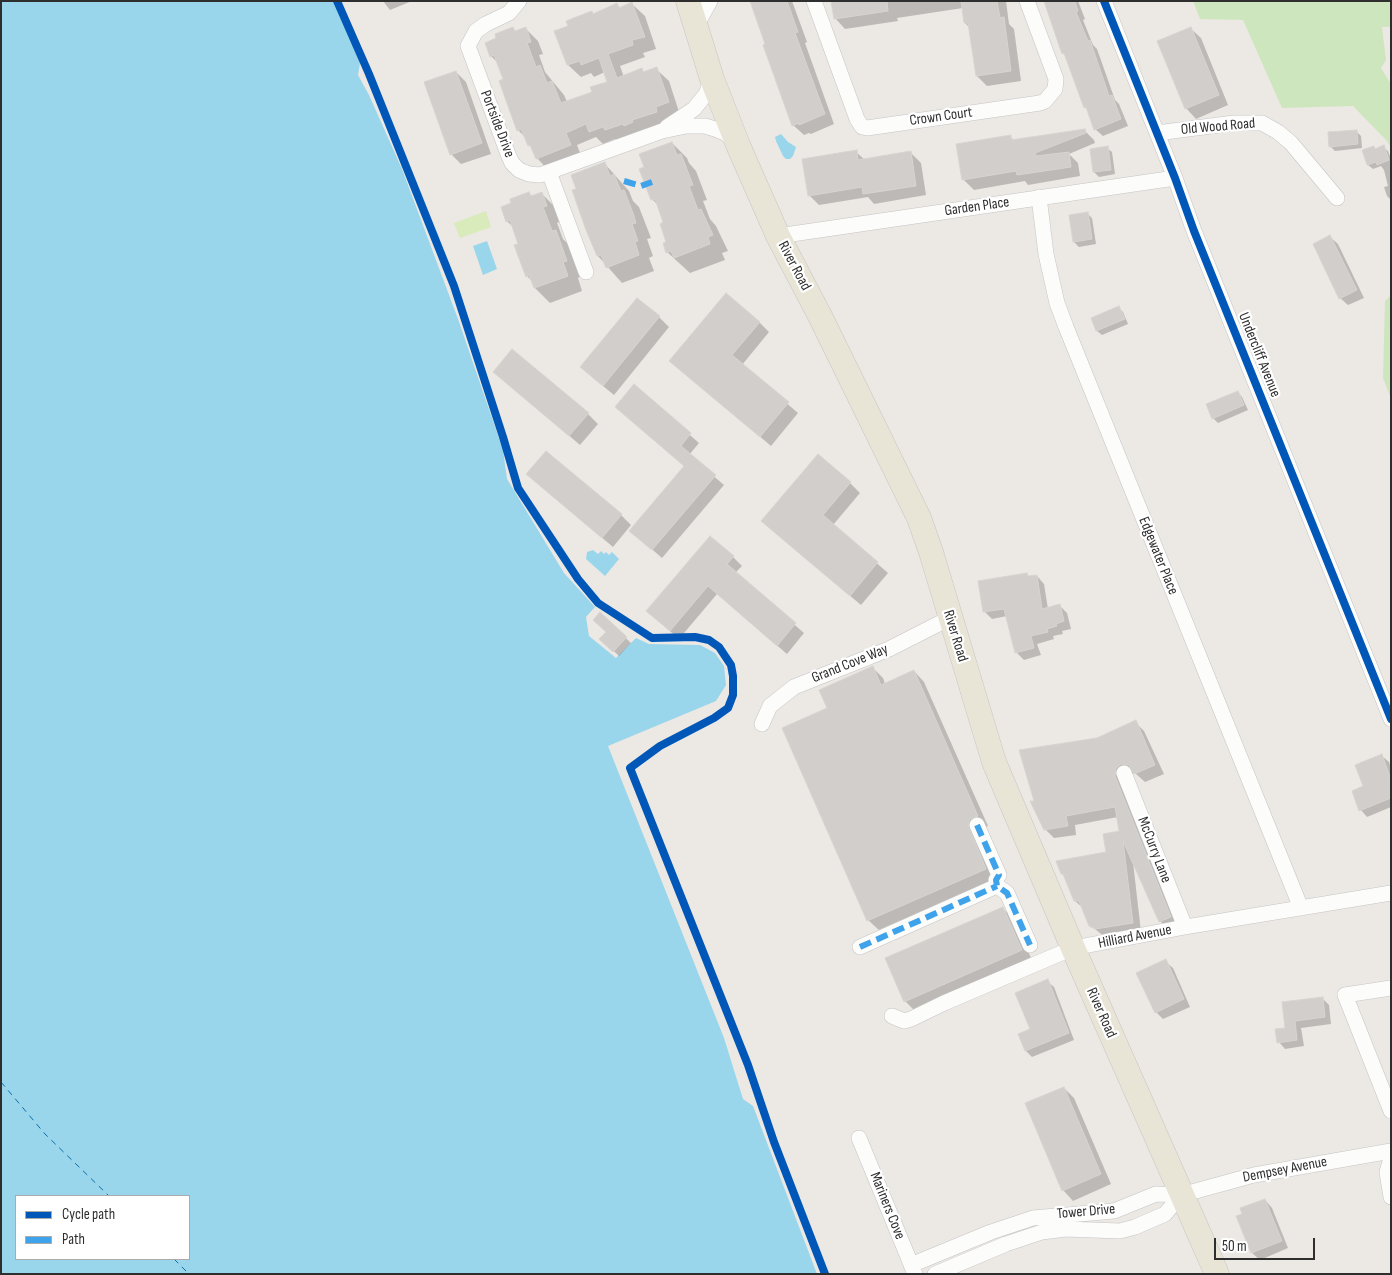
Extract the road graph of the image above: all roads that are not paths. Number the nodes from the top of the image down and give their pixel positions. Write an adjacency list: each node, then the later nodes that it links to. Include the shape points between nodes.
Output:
1 (688, 1): 7 (main road, River Road)
2 (710, 1): 7 (street)
3 (814, 1): 4 (street, Crown Court, via 857,119 862,127 867,128 1045,101 1055,89 1056,79)
4 (1026, 1)
5 (1104, 1): 10 (street, Undercliff Avenue)
6 (516, 3): 12 (street, Portside Drive, via 510,13 476,31 468,46 512,163 529,174)
7 (695, 28): 8 (main road, River Road)
8 (712, 79): 9 (street, Portside Drive, via 706,94 694,109); 11 (main road, River Road)
9 (662, 131): 11 (street, Portside Drive, via 705,126 724,133); 12 (street, Portside Drive)
10 (1157, 133): 13 (street, Undercliff Avenue); 15 (street, Old Wood Road, via 1234,123 1262,123 1290,143)
11 (738, 145): 16 (main road, River Road)
12 (549, 172): 17 (street)
13 (1175, 178): 14 (street, Garden Place); 19 (street, Undercliff Avenue)
14 (1039, 198): 16 (street, Garden Place); 25 (street, Edgewater Place, via 1046,254 1057,303)
15 (1337, 198)
16 (778, 236): 18 (main road, River Road, via 919,518)
17 (586, 272)
18 (950, 618): 20 (street, Grand Cove Way, via 889,649 794,687 770,706); 29 (main road, River Road, via 994,762)
19 (1391, 719)
20 (762, 724)
21 (1124, 773): 26 (street, McCurry Lane)
22 (977, 826): 23 (street, via 999,875)
23 (997, 886): 27 (street, via 1007,893); 28 (street)
24 (1391, 893): 25 (street, Hilliard Avenue)
25 (1301, 908): 26 (street, Hilliard Avenue)
26 (1185, 927): 29 (street, Hilliard Avenue)
27 (1030, 945)
28 (860, 947)
29 (1073, 948): 31 (street, Hilliard Avenue, via 911,1019 904,1021); 36 (main road, River Road)
30 (1391, 988): 32 (street, via 1345,996)
31 (892, 1016)
32 (1391, 1111)
33 (859, 1138): 38 (street, Mariners Cove)
34 (1391, 1151): 36 (street, Dempsey Avenue, via 1254,1175)
35 (1391, 1158): 37 (street, via 1387,1172)
36 (1181, 1195): 38 (street, Tower Drive, via 1156,1194 1114,1212 1032,1218 991,1232); 39 (street, Tower Drive, via 1165,1214 1135,1227 1120,1231 1042,1232); 40 (main road, River Road)
37 (1391, 1197)
38 (913, 1269)
39 (935, 1274)
40 (1217, 1274)

